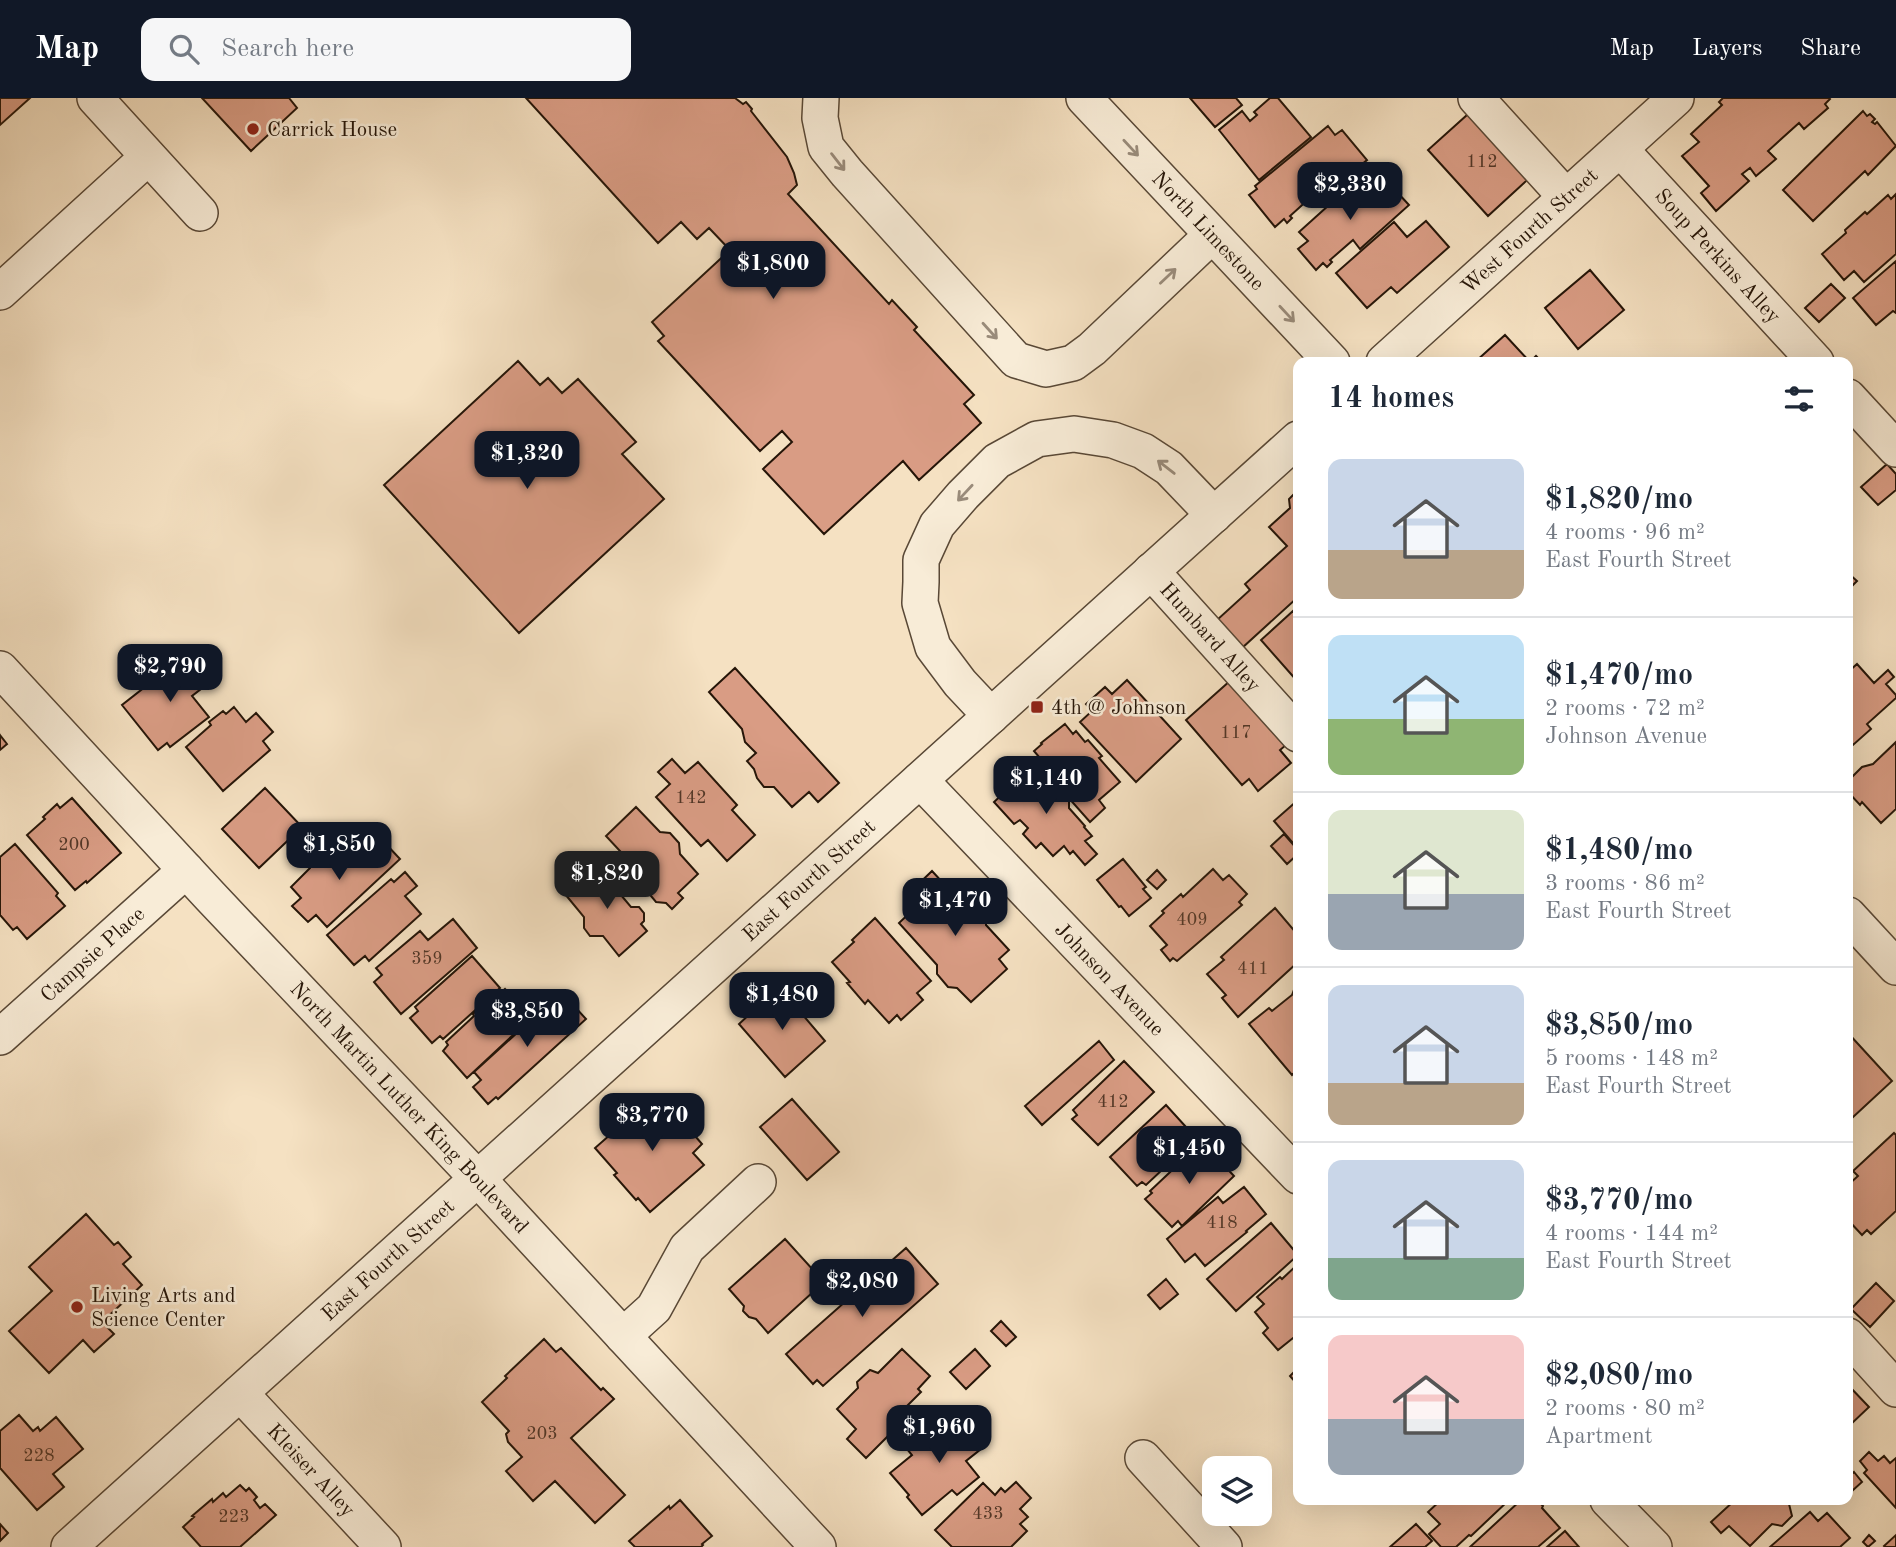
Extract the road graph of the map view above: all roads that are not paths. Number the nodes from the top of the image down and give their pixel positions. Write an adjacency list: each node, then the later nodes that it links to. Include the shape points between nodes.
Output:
1 (95, 98): 7 (street)
2 (821, 98): 10 (street, one-way to 10, via 826,147 1016,360 1046,369 1073,363)
3 (1084, 98): 10 (street, North Limestone, one-way to 10)
4 (1476, 98): 8 (street)
5 (1676, 98): 6 (street, West Fourth Street)
6 (1620, 149): 8 (street, West Fourth Street); 14 (street, Soup Perkins Alley)
7 (148, 157): 9 (street); 11 (street)
8 (1566, 197): 13 (street, West Fourth Street)
9 (200, 213)
10 (1212, 235): 12 (street, North Limestone, one-way to 12)
11 (0, 292)
12 (1327, 357)
13 (1390, 357)
14 (1811, 357)
15 (1853, 402): 17 (street)
16 (1293, 444): 18 (street, East Fourth Street)
17 (1896, 449)
18 (1214, 515): 19 (street, East Fourth Street); 21 (street, one-way to 21, via 1169,468 1143,451 1113,440 1074,434 1037,439 997,461 937,525 921,560 920,603 933,647)
19 (1152, 571): 21 (street, East Fourth Street); 22 (street, Humbard Alley)
20 (0, 669): 24 (street, North Martin Luther King Boulevard)
21 (991, 716): 23 (street, East Fourth Street)
22 (1293, 728)
23 (920, 780): 28 (street, Johnson Avenue); 29 (street, East Fourth Street)
24 (186, 870): 27 (street, Campsie Place); 29 (street, North Martin Luther King Boulevard)
25 (1853, 920): 26 (street)
26 (1896, 967)
27 (0, 1037)
28 (1293, 1171)
29 (478, 1179): 31 (street, North Martin Luther King Boulevard); 34 (street, East Fourth Street)
30 (758, 1182): 31 (street, via 687,1248 654,1308)
31 (623, 1336): 39 (street, North Martin Luther King Boulevard)
32 (1853, 1342): 33 (street)
33 (1896, 1389)
34 (240, 1392): 37 (street, East Fourth Street); 38 (street, Kleiser Alley)
35 (1143, 1458): 40 (street)
36 (1613, 1505): 41 (street)
37 (69, 1547)
38 (383, 1547)
39 (818, 1547)
40 (1224, 1547)
41 (1654, 1547)

